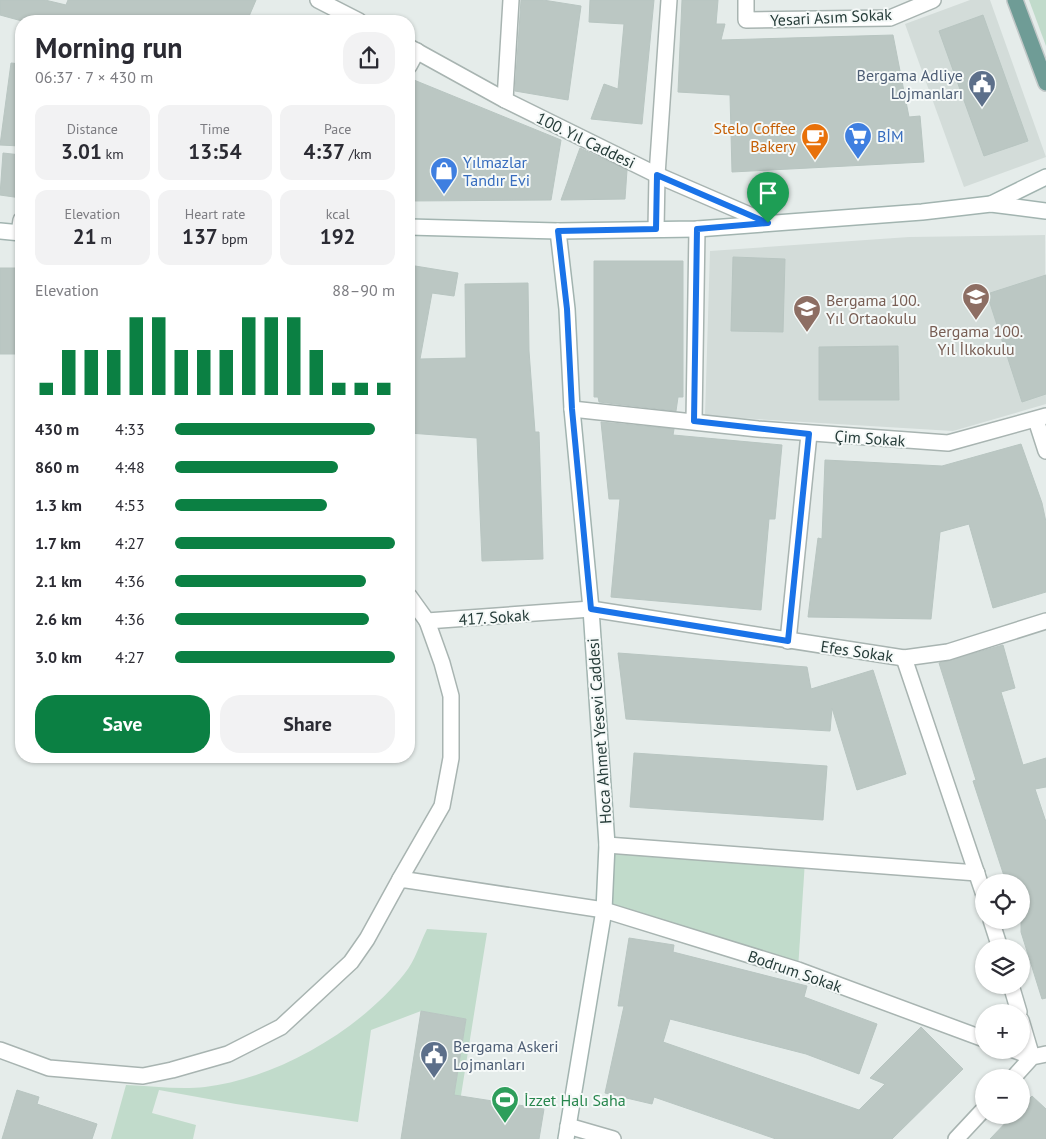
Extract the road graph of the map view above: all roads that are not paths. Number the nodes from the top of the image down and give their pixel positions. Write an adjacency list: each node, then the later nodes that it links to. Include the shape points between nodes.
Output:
1 (318, 0): 7 (street)
2 (511, 0): 10 (street)
3 (669, 0): 11 (street)
4 (746, 0): 5 (street, Yesari Asım Sokak, via 746,20 890,18)
5 (933, 0)
6 (1016, 0): 9 (main road)
7 (347, 15)
8 (415, 50): 10 (street, 100. Yıl Caddesi)
9 (1046, 83)
10 (505, 100): 11 (street, 100. Yıl Caddesi)
11 (657, 175): 15 (street, 100. Yıl Caddesi); 18 (street)
12 (1046, 177): 13 (street)
13 (991, 204): 14 (street); 15 (street)
14 (1046, 211)
15 (768, 223): 19 (street)
16 (415, 227): 21 (street)
17 (15, 229): 20 (street)
18 (656, 229): 19 (street); 21 (street)
19 (697, 229): 24 (street)
20 (0, 231)
21 (558, 231): 22 (street, Hoca Ahmet Yesevi Caddesi, via 567,309)
22 (572, 409): 24 (street, Çim Sokak); 28 (street, Hoca Ahmet Yesevi Caddesi)
23 (1041, 418): 25 (street, Çim Sokak, via 948,443); 26 (street)
24 (694, 421): 25 (street, Çim Sokak)
25 (809, 434): 31 (street)
26 (1046, 451)
27 (415, 604): 29 (street)
28 (591, 609): 29 (street, 417. Sokak); 31 (street, Efes Sokak); 33 (street, Hoca Ahmet Yesevi Caddesi)
29 (428, 621): 35 (street, via 451,696 451,758 442,806)
30 (1046, 621): 32 (street, via 948,652)
31 (788, 641): 32 (street, Efes Sokak)
32 (904, 658): 34 (street, Efes Sokak)
33 (607, 845): 34 (street); 36 (street, Hoca Ahmet Yesevi Caddesi)
34 (977, 873)
35 (400, 879): 36 (street, Bodrum Sokak); 39 (street, via 367,939 346,968 281,1026 228,1054 143,1076 49,1068)
36 (604, 910): 37 (street, Bodrum Sokak, via 798,970); 43 (street, Hoca Ahmet Yesevi Caddesi)
37 (975, 1036)
38 (1030, 1038): 40 (street)
39 (0, 1050)
40 (1039, 1055): 41 (street)
41 (1023, 1069)
42 (975, 1119): 45 (street)
43 (567, 1132): 44 (street)
44 (613, 1139)
45 (956, 1139)

